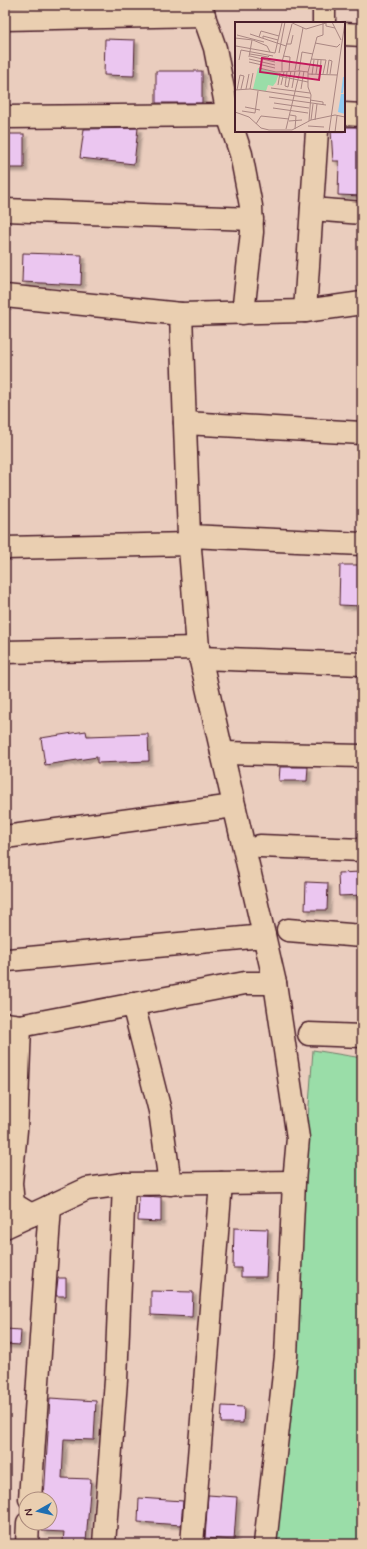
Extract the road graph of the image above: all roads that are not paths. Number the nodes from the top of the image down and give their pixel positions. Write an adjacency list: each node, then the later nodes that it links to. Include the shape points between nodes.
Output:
1 (324, 5): 4 (street)
2 (202, 10): 3 (street); 8 (street, via 215,48)
3 (5, 19)
4 (324, 22)
5 (345, 34): 6 (street)
6 (362, 35)
7 (345, 114): 9 (street)
8 (228, 115): 10 (street); 15 (street, via 241,154)
9 (362, 115)
10 (5, 117)
11 (317, 132): 12 (street)
12 (312, 209): 14 (street); 18 (street)
13 (5, 210): 15 (street)
14 (362, 213)
15 (252, 219): 19 (street, via 250,261)
16 (5, 296): 20 (street)
17 (362, 303): 18 (street)
18 (305, 311): 19 (street)
19 (243, 313): 20 (street)
20 (181, 314): 21 (street)
21 (185, 423): 22 (street); 23 (street)
22 (362, 433)
23 (189, 540): 24 (street); 25 (street); 27 (street)
24 (362, 544)
25 (5, 548)
26 (5, 652): 27 (street)
27 (199, 653): 28 (street); 29 (street)
28 (362, 664)
29 (222, 753): 30 (street); 31 (street)
30 (362, 756)
31 (234, 806): 32 (street); 36 (street)
32 (5, 837)
33 (260, 846): 34 (street)
34 (362, 850)
35 (288, 930): 37 (street)
36 (264, 936): 38 (street); 39 (street)
37 (362, 936)
38 (8, 960)
39 (275, 982): 40 (street, via 245,983); 44 (street, via 298,1138)
40 (133, 1004): 41 (street); 47 (street, via 160,1111)
41 (12, 1025): 49 (street, via 16,1130 11,1183 13,1204)
42 (309, 1034): 43 (street)
43 (362, 1036)
44 (294, 1182): 45 (street); 56 (street, via 286,1356)
45 (221, 1183): 47 (street); 55 (street)
46 (124, 1184): 47 (street); 48 (street, via 88,1189); 54 (street, via 116,1380)
47 (170, 1184)
48 (50, 1206): 49 (street); 51 (street)
49 (31, 1215): 50 (street)
50 (5, 1227)
51 (31, 1491)
52 (28, 1531): 53 (street)
53 (27, 1544)
54 (104, 1544)
55 (192, 1544)
56 (266, 1544)

